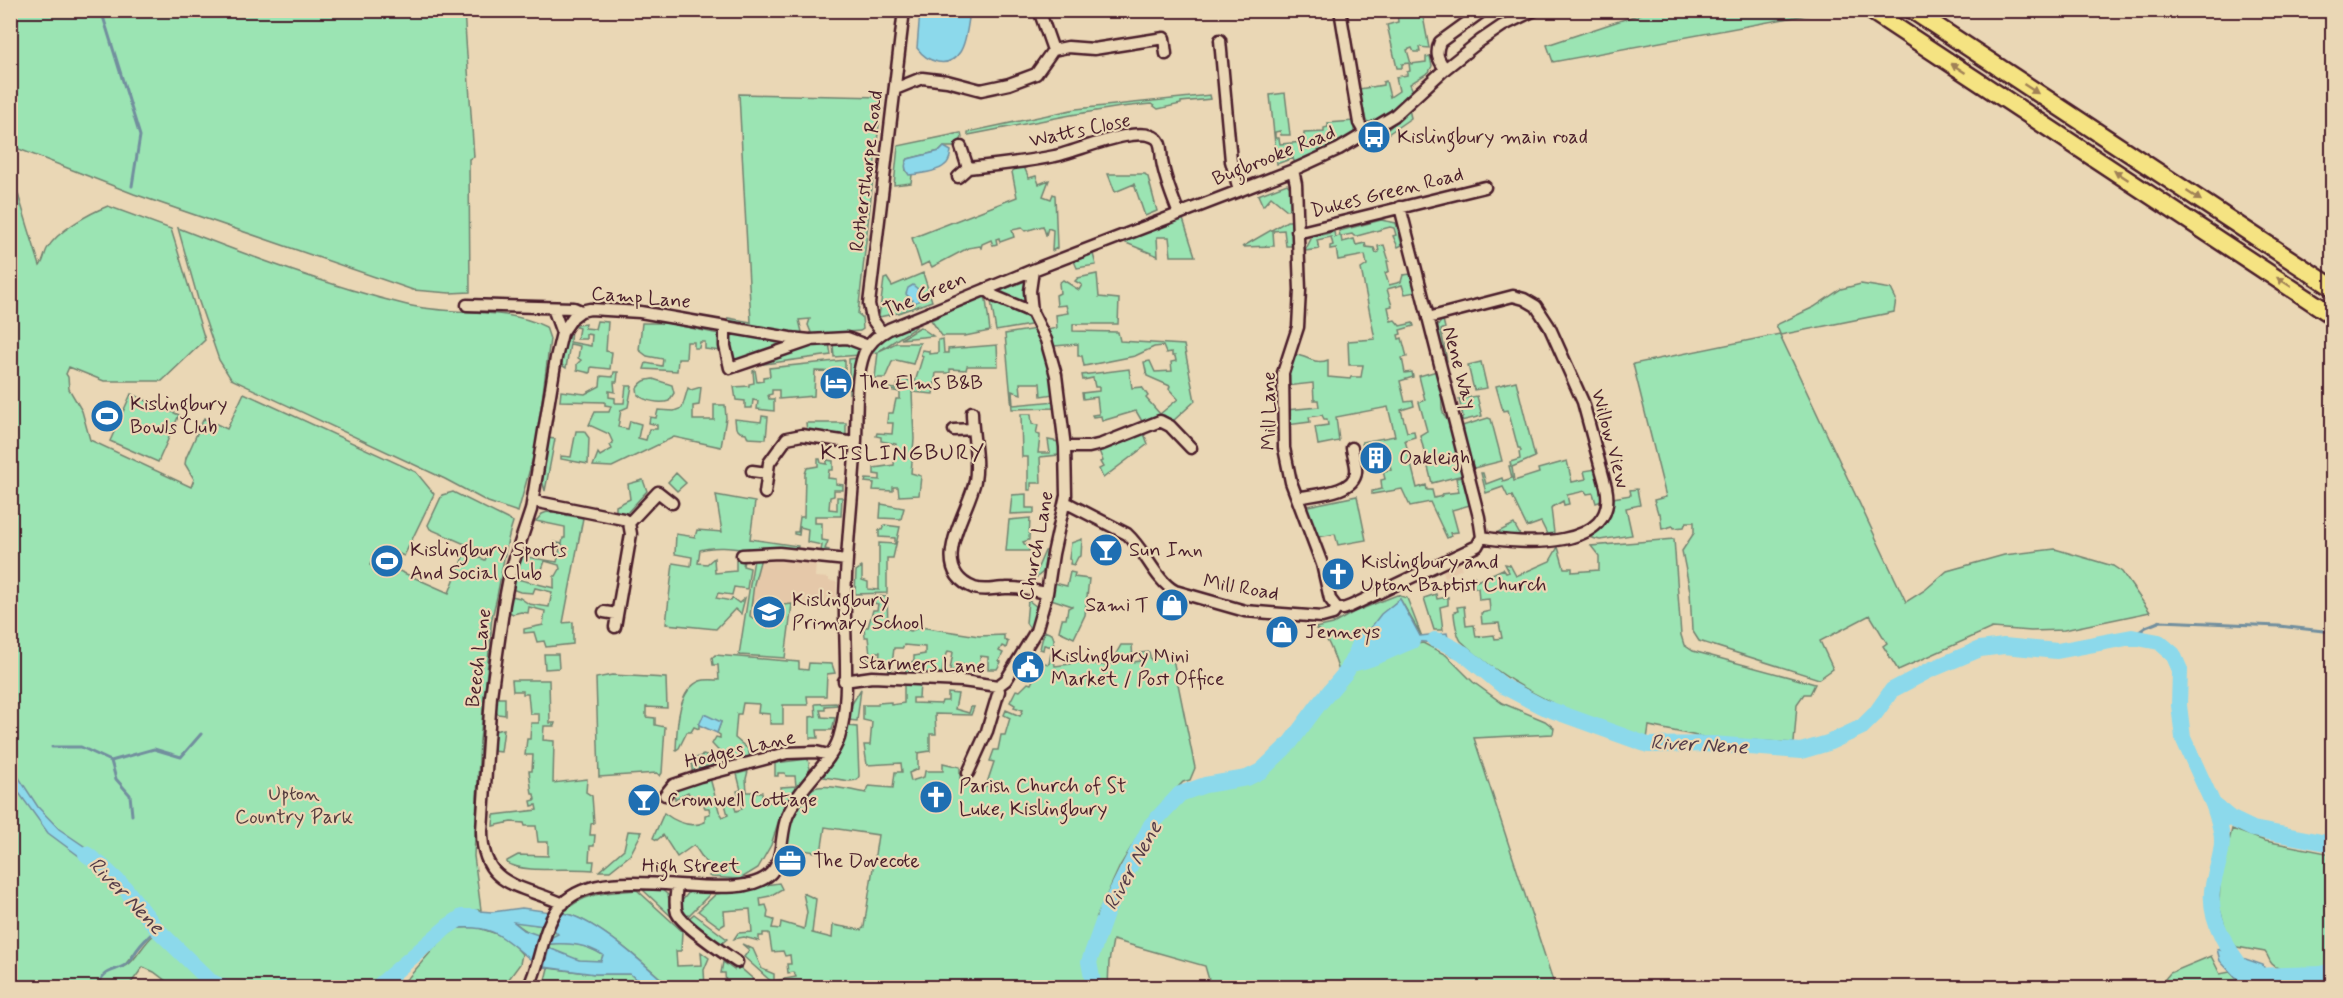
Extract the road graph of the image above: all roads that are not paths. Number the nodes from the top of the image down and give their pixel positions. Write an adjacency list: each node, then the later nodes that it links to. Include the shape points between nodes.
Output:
1 (904, 10): 12 (street, Rothersthorpe Road)
2 (1039, 10): 9 (street)
3 (1340, 10): 13 (street, via 1359,123)
4 (1484, 10): 11 (street, via 1440,42 1438,58)
5 (1534, 10): 11 (street, Bugbrooke Road, via 1502,26)
6 (1870, 10): 31 (highway, one-way to 6)
7 (1912, 10): 25 (highway, one-way to 25)
8 (1220, 40): 19 (street, via 1232,161)
9 (1053, 50): 10 (street, via 1094,49 1164,38); 12 (street, via 1036,74 1009,84 981,90 922,78)
10 (1166, 54)
11 (1445, 69): 13 (street, Bugbrooke Road, via 1394,116)
12 (895, 89): 35 (street, Rothersthorpe Road, via 869,304 872,319)
13 (1366, 135): 16 (street, Bugbrooke Road)
14 (961, 147): 15 (street)
15 (968, 168): 17 (street); 21 (street, Watts Close, via 1072,153 1104,140 1143,134 1160,144 1165,178)
16 (1293, 170): 19 (street, Bugbrooke Road); 22 (street, Mill Lane)
17 (958, 177)
18 (1485, 187): 20 (street, Dukes Green Road)
19 (1239, 190): 21 (street, Bugbrooke Road)
20 (1400, 207): 22 (street, Dukes Green Road); 32 (street, Nene Way)
21 (1179, 214): 23 (street, Bugbrooke Road)
22 (1298, 231): 48 (street, Mill Lane, via 1298,324 1283,373 1282,392 1284,448)
23 (1098, 245): 24 (street, The Green)
24 (1034, 270): 26 (street, The Green); 30 (street)
25 (2332, 287)
26 (986, 289): 30 (street, The Green); 35 (street, The Green)
27 (467, 304): 28 (street, Camp Lane)
28 (553, 308): 29 (street, Camp Lane); 34 (street)
29 (581, 311): 33 (street, Camp Lane, via 624,310); 34 (street, Beech Lane)
30 (1032, 312): 42 (street, Church Lane, via 1046,340 1056,375)
31 (2332, 315)
32 (1428, 318): 53 (street, Nene Way); 53 (street, Willow View, via 1513,296 1536,306 1581,397 1606,487 1605,515 1586,533 1514,543)
33 (725, 327): 36 (street); 36 (street, via 730,368)
34 (562, 333): 49 (street, Beech Lane)
35 (882, 333): 37 (street, The Green)
36 (813, 340): 37 (street, via 847,338)
37 (868, 346): 41 (street, High Street, via 861,367)
38 (972, 412): 39 (street)
39 (972, 429): 40 (street); 56 (street, via 976,469 951,549 953,566 959,577 976,589 1025,589)
40 (954, 430)
41 (855, 443): 46 (street, via 802,435 787,438 769,463); 55 (street, High Street)
42 (1065, 447): 43 (street, via 1102,444 1160,421); 50 (street, Church Lane)
43 (1191, 448)
44 (1352, 448): 48 (street, via 1356,472 1351,482 1335,492)
45 (752, 471): 46 (street)
46 (767, 473): 47 (street)
47 (765, 493)
48 (1297, 498): 57 (street, Mill Lane)
49 (533, 501): 52 (street); 67 (street, Beech Lane, via 504,604 491,696 482,844 489,864 502,880)
50 (1065, 502): 56 (street, Church Lane); 57 (street, Mill Road, via 1127,534 1166,587 1174,591 1245,611 1322,617 1333,614)
51 (672, 503): 52 (street, via 658,492)
52 (629, 523): 59 (street, via 632,534)
53 (1482, 537): 57 (street, via 1477,546 1403,583 1343,609)
54 (742, 555): 55 (street, via 779,553)
55 (847, 560): 61 (street, High Street)
56 (1047, 594): 62 (street, Church Lane, via 1030,642)
57 (1336, 608)
58 (604, 612): 59 (street)
59 (617, 614): 60 (street)
60 (615, 627)
61 (844, 681): 62 (street, Starmers Lane, via 872,677); 63 (street, High Street, via 841,729)
62 (998, 686): 64 (street, Church Lane, via 987,730)
63 (829, 755): 65 (street, Hodges Lane, via 787,753 673,785); 66 (street, High Street, via 786,818 778,862 771,873 743,885)
64 (968, 773)
65 (665, 795)
66 (677, 885): 67 (street, High Street, via 600,886 577,893); 68 (street, via 678,916 728,949)
67 (560, 908): 69 (street)
68 (737, 962)
69 (528, 987)

